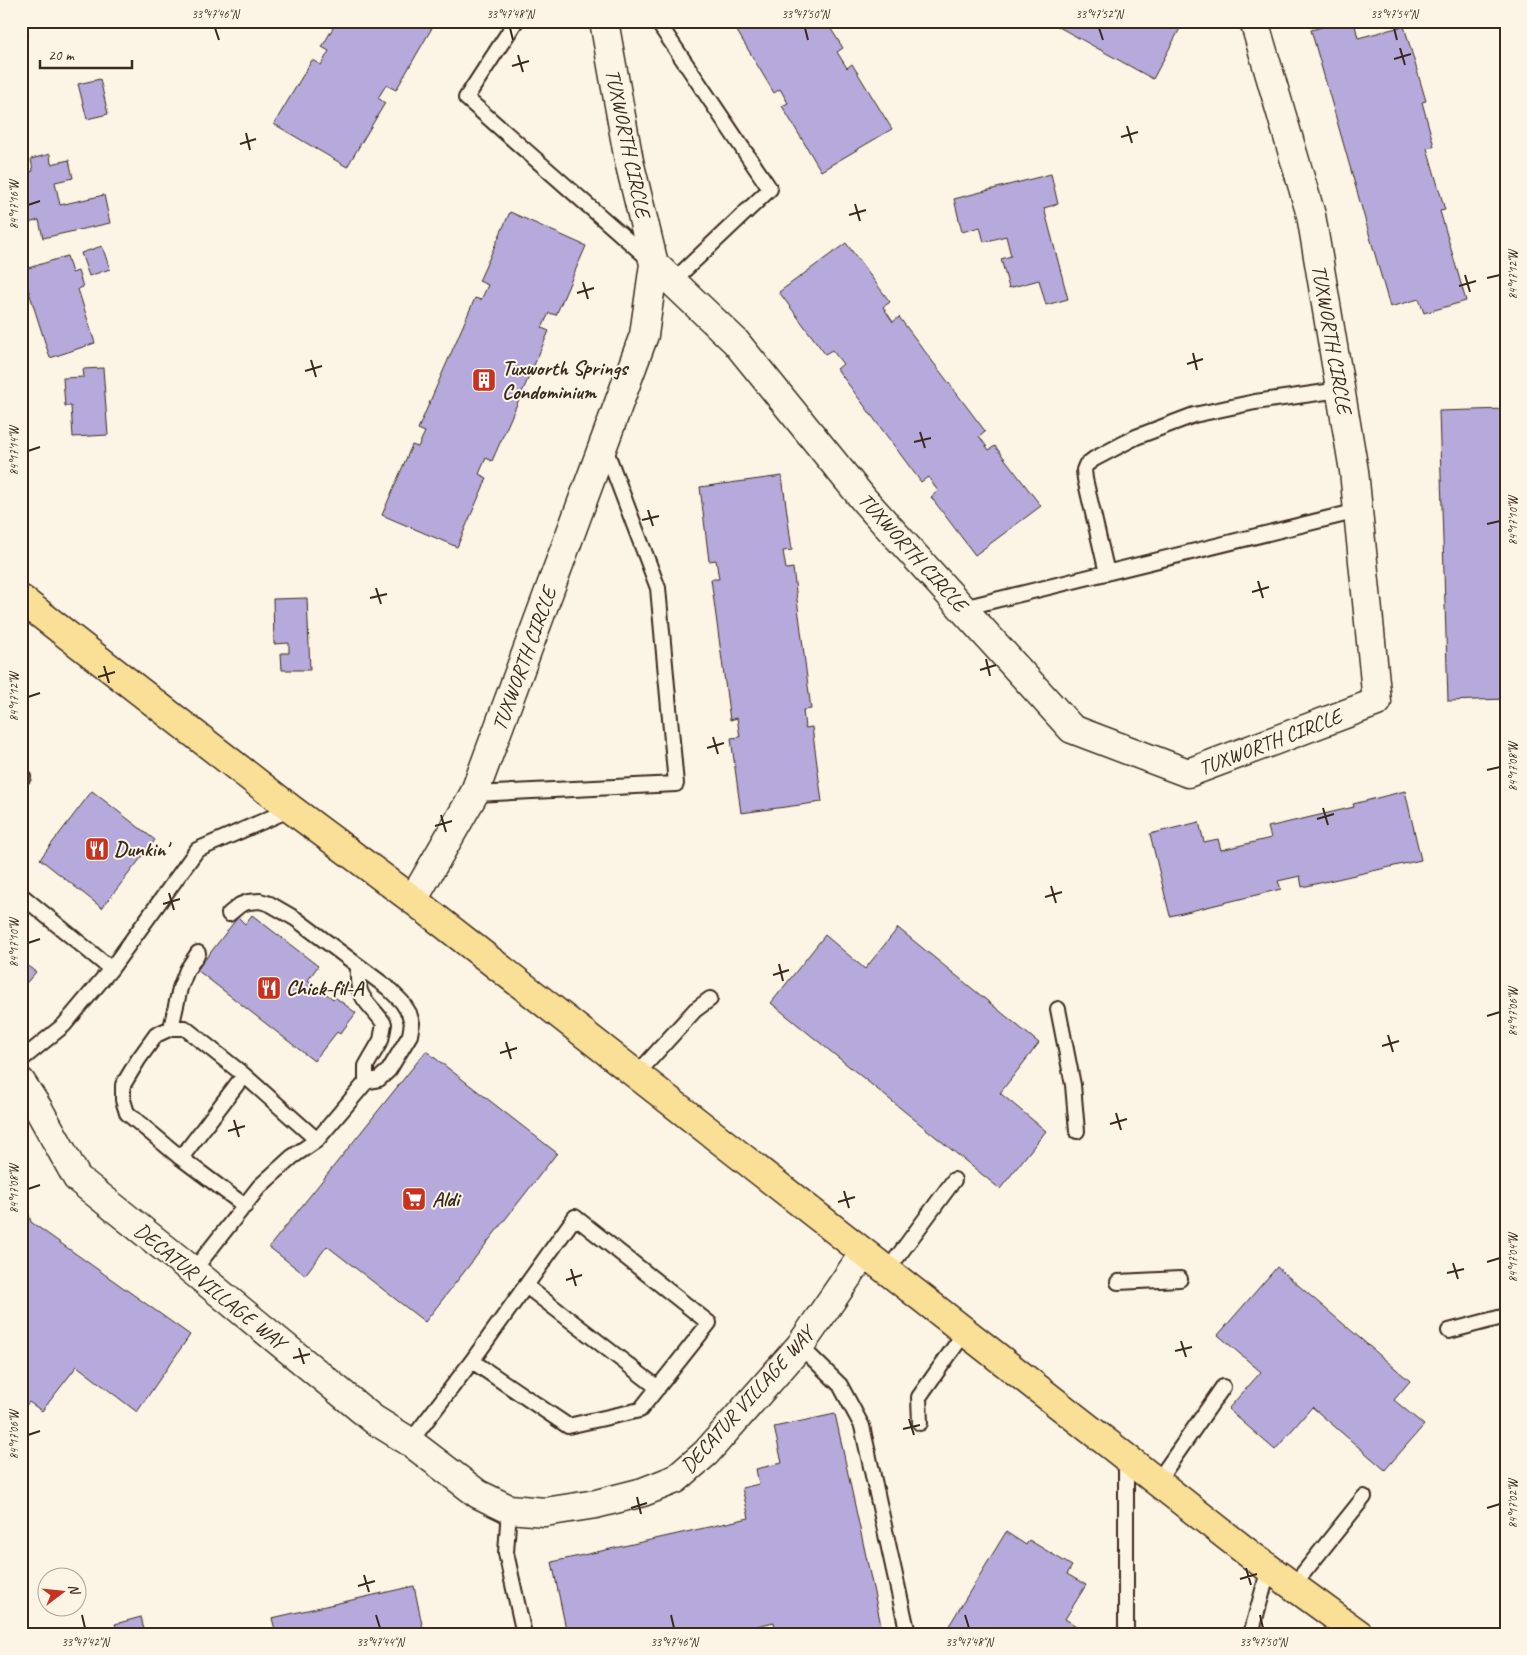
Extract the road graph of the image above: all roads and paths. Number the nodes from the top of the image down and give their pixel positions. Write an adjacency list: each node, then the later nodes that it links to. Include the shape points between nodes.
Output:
1 (516, 21): 5 (lane, via 466,98)
2 (604, 21): 5 (street, TUXWORTH CIRCLE, via 629,161)
3 (657, 21): 5 (lane, via 770,189)
4 (1254, 21): 6 (street, TUXWORTH CIRCLE, via 1310,215)
5 (663, 272): 7 (street, TUXWORTH CIRCLE); 11 (street, TUXWORTH CIRCLE, via 735,341 865,500)
6 (1340, 390): 8 (street, TUXWORTH CIRCLE); 9 (lane, via 1255,402 1194,415 1136,437 1086,465 1085,479)
7 (604, 444): 12 (street, TUXWORTH CIRCLE); 12 (lane, via 658,588 676,784)
8 (1358, 511): 9 (lane); 11 (street, TUXWORTH CIRCLE, via 1377,702 1188,773 1072,728)
9 (1107, 573): 11 (lane)
10 (21, 599): 13 (highway)
11 (963, 608)
12 (474, 794): 15 (street, TUXWORTH CIRCLE)
13 (291, 809): 15 (highway); 19 (lane, via 197,850)
14 (21, 895): 19 (lane)
15 (413, 900): 25 (highway)
16 (229, 914): 18 (lane, via 248,902 270,904 296,919)
17 (198, 953): 22 (lane, via 186,970)
18 (358, 966): 27 (lane, via 360,992 384,1024 381,1040 366,1066); 27 (lane, via 402,1002 412,1023 410,1035 389,1070 379,1079)
19 (111, 969): 23 (lane, via 64,1025)
20 (710, 999): 25 (lane, via 695,1010)
21 (1058, 1008): 28 (lane, via 1073,1085)
22 (171, 1028): 24 (lane, via 185,1028); 30 (lane, via 156,1035 138,1060 123,1085 122,1100 127,1113)
23 (21, 1060)
24 (244, 1075): 29 (lane); 30 (lane)
25 (636, 1075): 33 (highway)
26 (21, 1082): 34 (street, DECATUR VILLAGE WAY, via 76,1178)
27 (366, 1082): 29 (lane)
28 (1077, 1131)
29 (318, 1140): 32 (lane, via 292,1157)
30 (180, 1158): 32 (lane)
31 (954, 1180): 35 (lane)
32 (245, 1206): 34 (lane)
33 (864, 1253): 35 (highway); 42 (street, DECATUR VILLAGE WAY)
34 (193, 1271): 47 (street, DECATUR VILLAGE WAY, via 373,1419)
35 (887, 1271): 41 (highway)
36 (1180, 1279): 37 (lane)
37 (1118, 1282)
38 (526, 1286): 43 (lane); 45 (lane); 45 (lane, via 575,1217 709,1323)
39 (1506, 1316): 40 (lane)
40 (1449, 1331)
41 (966, 1332): 46 (lane, via 919,1398); 48 (highway)
42 (800, 1346): 51 (street, DECATUR VILLAGE WAY, via 706,1453 676,1479 643,1492 596,1504 545,1512); 56 (lane, via 840,1385 862,1426)
43 (472, 1361): 45 (lane, via 568,1426 640,1410); 47 (lane)
44 (1223, 1387): 49 (lane)
45 (658, 1388)
46 (920, 1423)
47 (410, 1442): 51 (street, DECATUR VILLAGE WAY, via 478,1494)
48 (1126, 1457): 49 (highway); 54 (lane)
49 (1157, 1482): 52 (highway)
50 (1364, 1497): 53 (lane)
51 (508, 1509): 55 (lane, via 506,1553)
52 (1269, 1568): 53 (highway); 57 (lane)
53 (1293, 1586): 58 (highway)
54 (1126, 1631)
55 (524, 1634)
56 (908, 1634)
57 (1251, 1634)
58 (1359, 1634)

